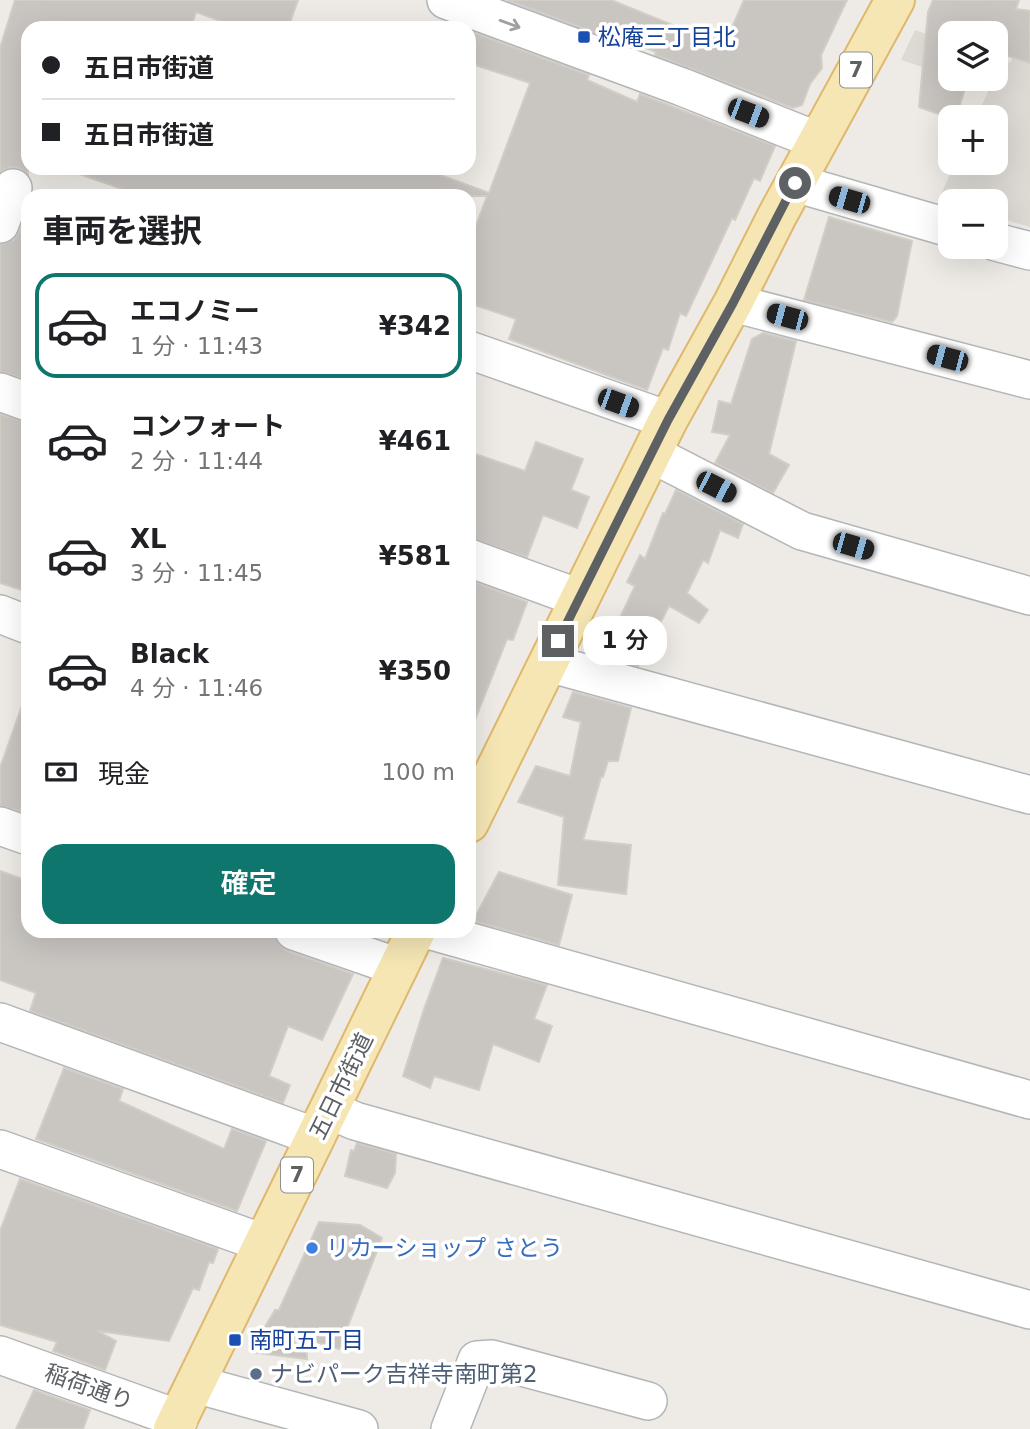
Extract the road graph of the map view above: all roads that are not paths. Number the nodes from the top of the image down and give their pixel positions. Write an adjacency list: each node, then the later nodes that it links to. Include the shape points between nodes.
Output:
1 (446, 0): 3 (street, one-way to 3)
2 (895, 0): 3 (main road, 7)
3 (818, 141): 4 (main road, 7)
4 (795, 183): 7 (street); 10 (main road, 7)
5 (16, 189): 6 (street)
6 (0, 224)
7 (938, 225)
8 (1008, 245): 9 (street)
9 (1030, 251)
10 (733, 303): 12 (street); 15 (main road, 7)
11 (476, 353): 15 (street)
12 (1029, 377)
13 (0, 392): 14 (street)
14 (21, 400)
15 (660, 437): 17 (street, via 802,531); 18 (main road, 7)
16 (476, 561): 18 (street)
17 (1030, 596)
18 (579, 598): 21 (main road, 7)
19 (0, 614): 20 (street)
20 (21, 622)
21 (548, 663): 22 (street); 23 (main road, 7)
22 (1030, 795)
23 (476, 809)
24 (0, 826): 25 (street)
25 (21, 834)
26 (314, 938): 29 (street)
27 (412, 938): 29 (main road, 五日市街道 / 7)
28 (457, 938): 31 (street)
29 (398, 967): 32 (main road, 五日市街道 / 7)
30 (0, 1022): 32 (street)
31 (1030, 1100)
32 (323, 1123): 34 (main road, 五日市街道 / 7); 35 (street, via 355,1121)
33 (0, 1149): 34 (street)
34 (263, 1243): 37 (main road, 五日市街道 / 7)
35 (1030, 1310)
36 (0, 1355): 39 (street, 稲荷通り)
37 (195, 1384): 39 (main road, 五日市街道 / 7); 40 (street)
38 (648, 1401): 41 (street, via 492,1359 477,1360)
39 (176, 1424)
40 (359, 1429)
41 (450, 1429)

